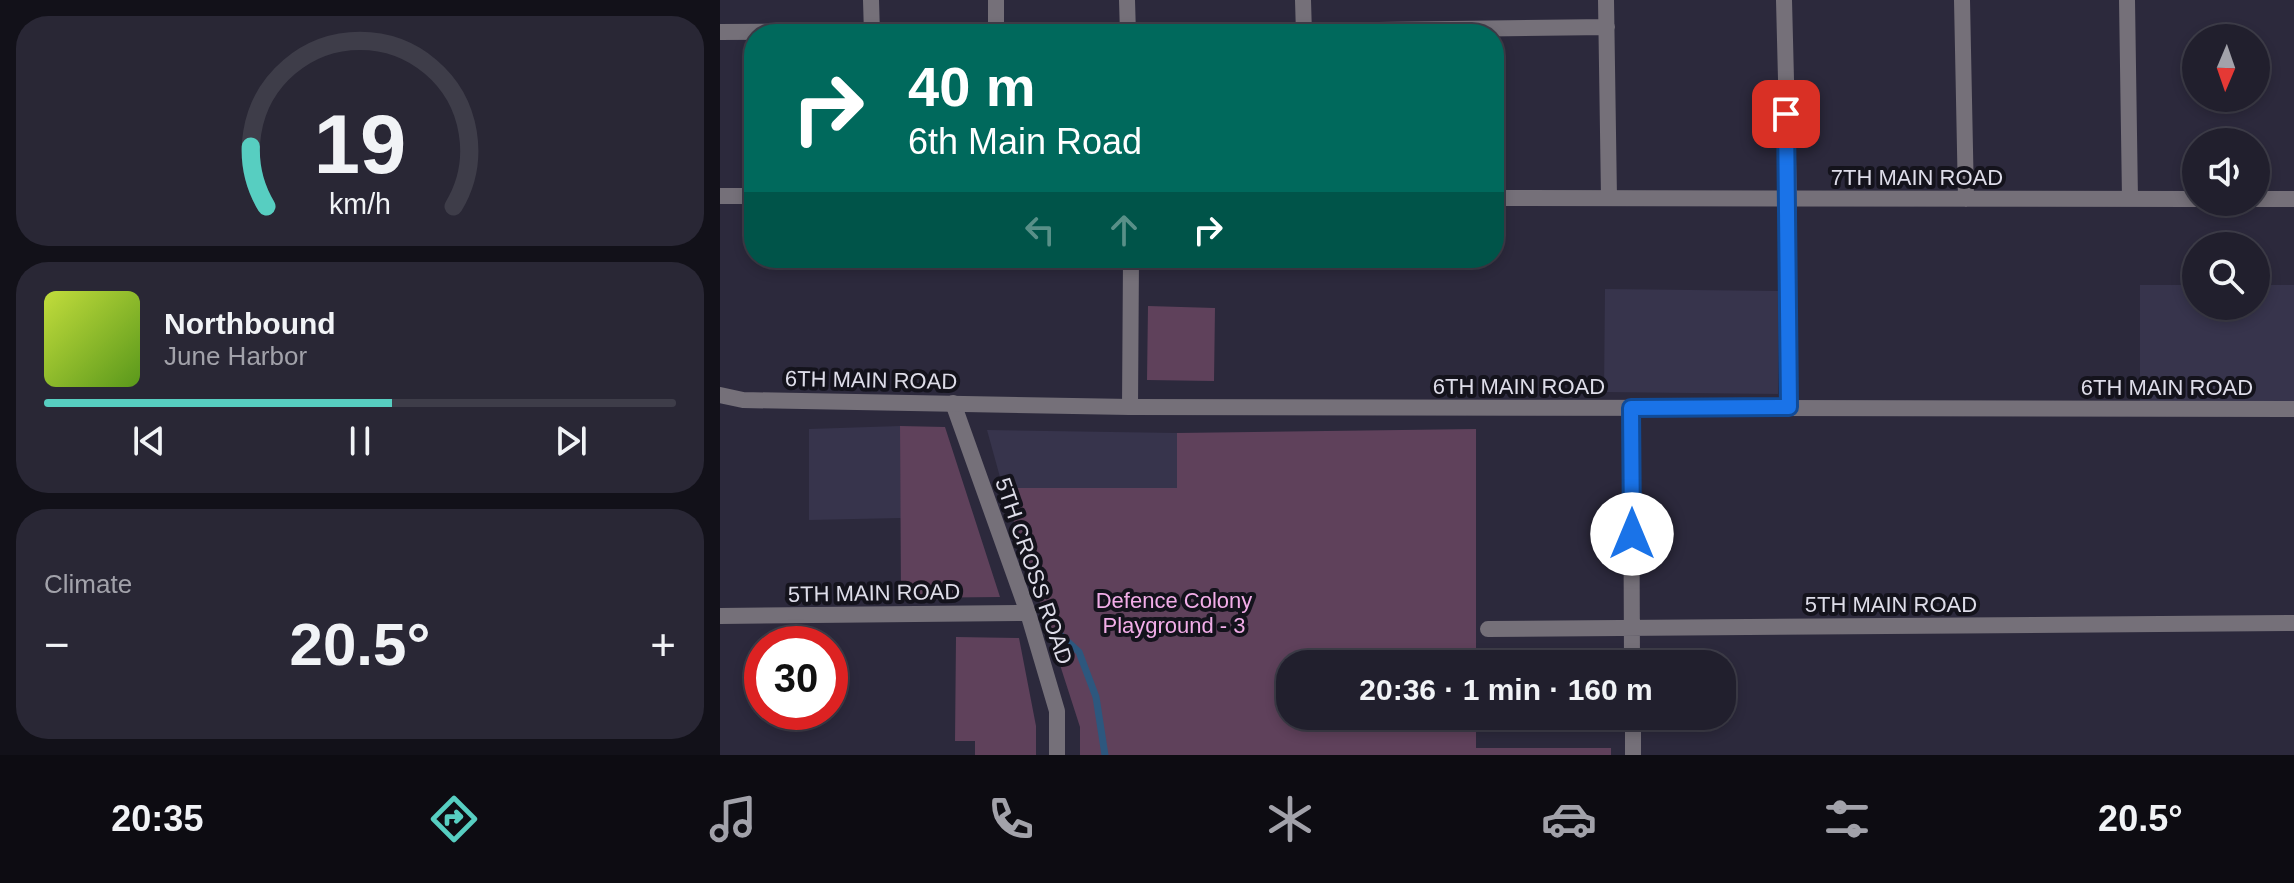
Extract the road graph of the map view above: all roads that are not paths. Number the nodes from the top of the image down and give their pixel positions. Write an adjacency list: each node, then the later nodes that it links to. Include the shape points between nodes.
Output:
1 (871, 0): 9 (street)
2 (996, 0): 10 (street)
3 (1127, 0): 11 (street)
4 (1303, 0): 12 (street)
5 (1606, 0): 13 (street)
6 (1784, 0): 21 (street)
7 (1962, 0): 22 (street)
8 (2127, 0): 23 (street)
9 (872, 24)
10 (996, 24)
11 (1128, 24)
12 (1304, 24)
13 (1607, 27): 14 (street); 20 (street)
14 (1504, 29)
15 (720, 32): 16 (street)
16 (744, 32)
17 (720, 196): 18 (street)
18 (744, 196)
19 (1504, 198): 20 (street, 7TH MAIN ROAD)
20 (1609, 198): 21 (street, 7TH MAIN ROAD)
21 (1789, 199): 22 (street, 7TH MAIN ROAD); 33 (street)
22 (1966, 199): 23 (street, 7TH MAIN ROAD)
23 (2130, 199): 24 (street, 7TH MAIN ROAD)
24 (2182, 199)
25 (2270, 199): 26 (street)
26 (2294, 199)
27 (1131, 268): 32 (street)
28 (720, 395): 29 (street, 6TH MAIN ROAD)
29 (743, 400): 30 (street, 6TH MAIN ROAD); 31 (street, 6TH MAIN ROAD)
30 (953, 403): 32 (street, 6TH MAIN ROAD); 36 (street, 5TH CROSS ROAD)
31 (720, 404)
32 (1130, 407): 34 (street, 6TH MAIN ROAD)
33 (1789, 407): 34 (street, 6TH MAIN ROAD); 35 (street, 6TH MAIN ROAD)
34 (1631, 408): 39 (street)
35 (2294, 409)
36 (1028, 613): 37 (street, 5TH MAIN ROAD); 43 (street, 5TH CROSS ROAD, via 1057,711)
37 (720, 616)
38 (2294, 623): 39 (street, 5TH MAIN ROAD)
39 (1632, 628): 40 (street, 5TH MAIN ROAD); 41 (street)
40 (1488, 629)
41 (1632, 650)
42 (1633, 730): 44 (street)
43 (1057, 755)
44 (1633, 755)

